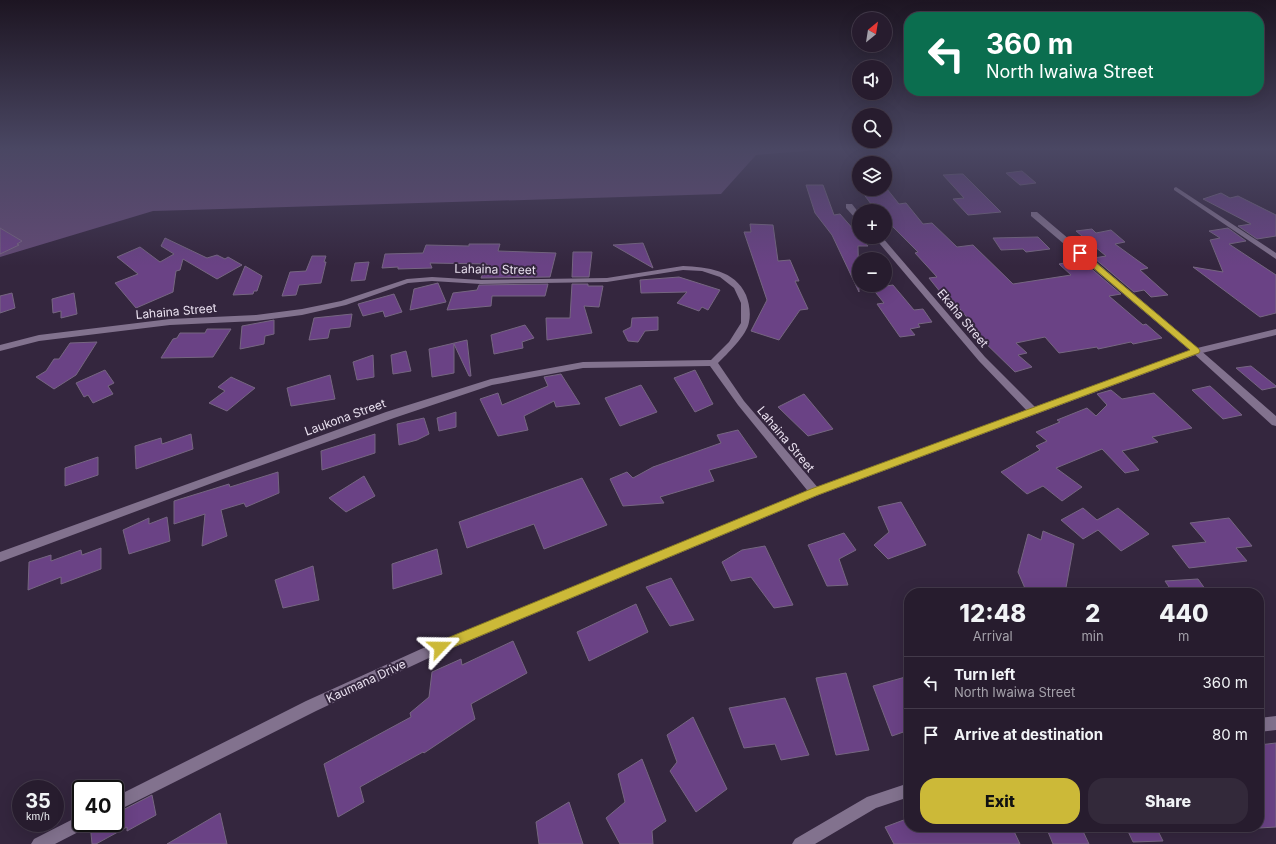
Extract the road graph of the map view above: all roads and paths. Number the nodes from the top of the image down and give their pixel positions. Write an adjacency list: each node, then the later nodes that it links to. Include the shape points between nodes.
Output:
1 (1176, 190): 6 (street)
2 (848, 206): 3 (street)
3 (852, 210)
4 (1034, 214): 9 (street)
5 (884, 244): 11 (street, Ekaha Street, via 982,359)
6 (1276, 257)
7 (1276, 332): 9 (street, Kaumana Drive)
8 (0, 348): 10 (street, Lahaina Street, via 39,338 170,322 256,318 302,312 342,303 407,281 608,280 683,268 702,269 723,275 738,287 745,302 745,322 732,344)
9 (1196, 351): 11 (street, Kaumana Drive); 12 (street)
10 (713, 363): 13 (street, Lahaina Street, via 742,403); 14 (street, Laukona Street, via 582,365 491,382 256,463)
11 (1033, 411): 13 (street, Kaumana Drive)
12 (1276, 422)
13 (815, 492): 18 (street, Kaumana Drive, via 426,653 291,716)
14 (0, 558)
15 (1276, 723): 16 (street)
16 (1264, 724)
17 (904, 792): 21 (street, via 872,802)
18 (124, 800)
19 (72, 828): 20 (street)
20 (40, 844)
21 (800, 844)

